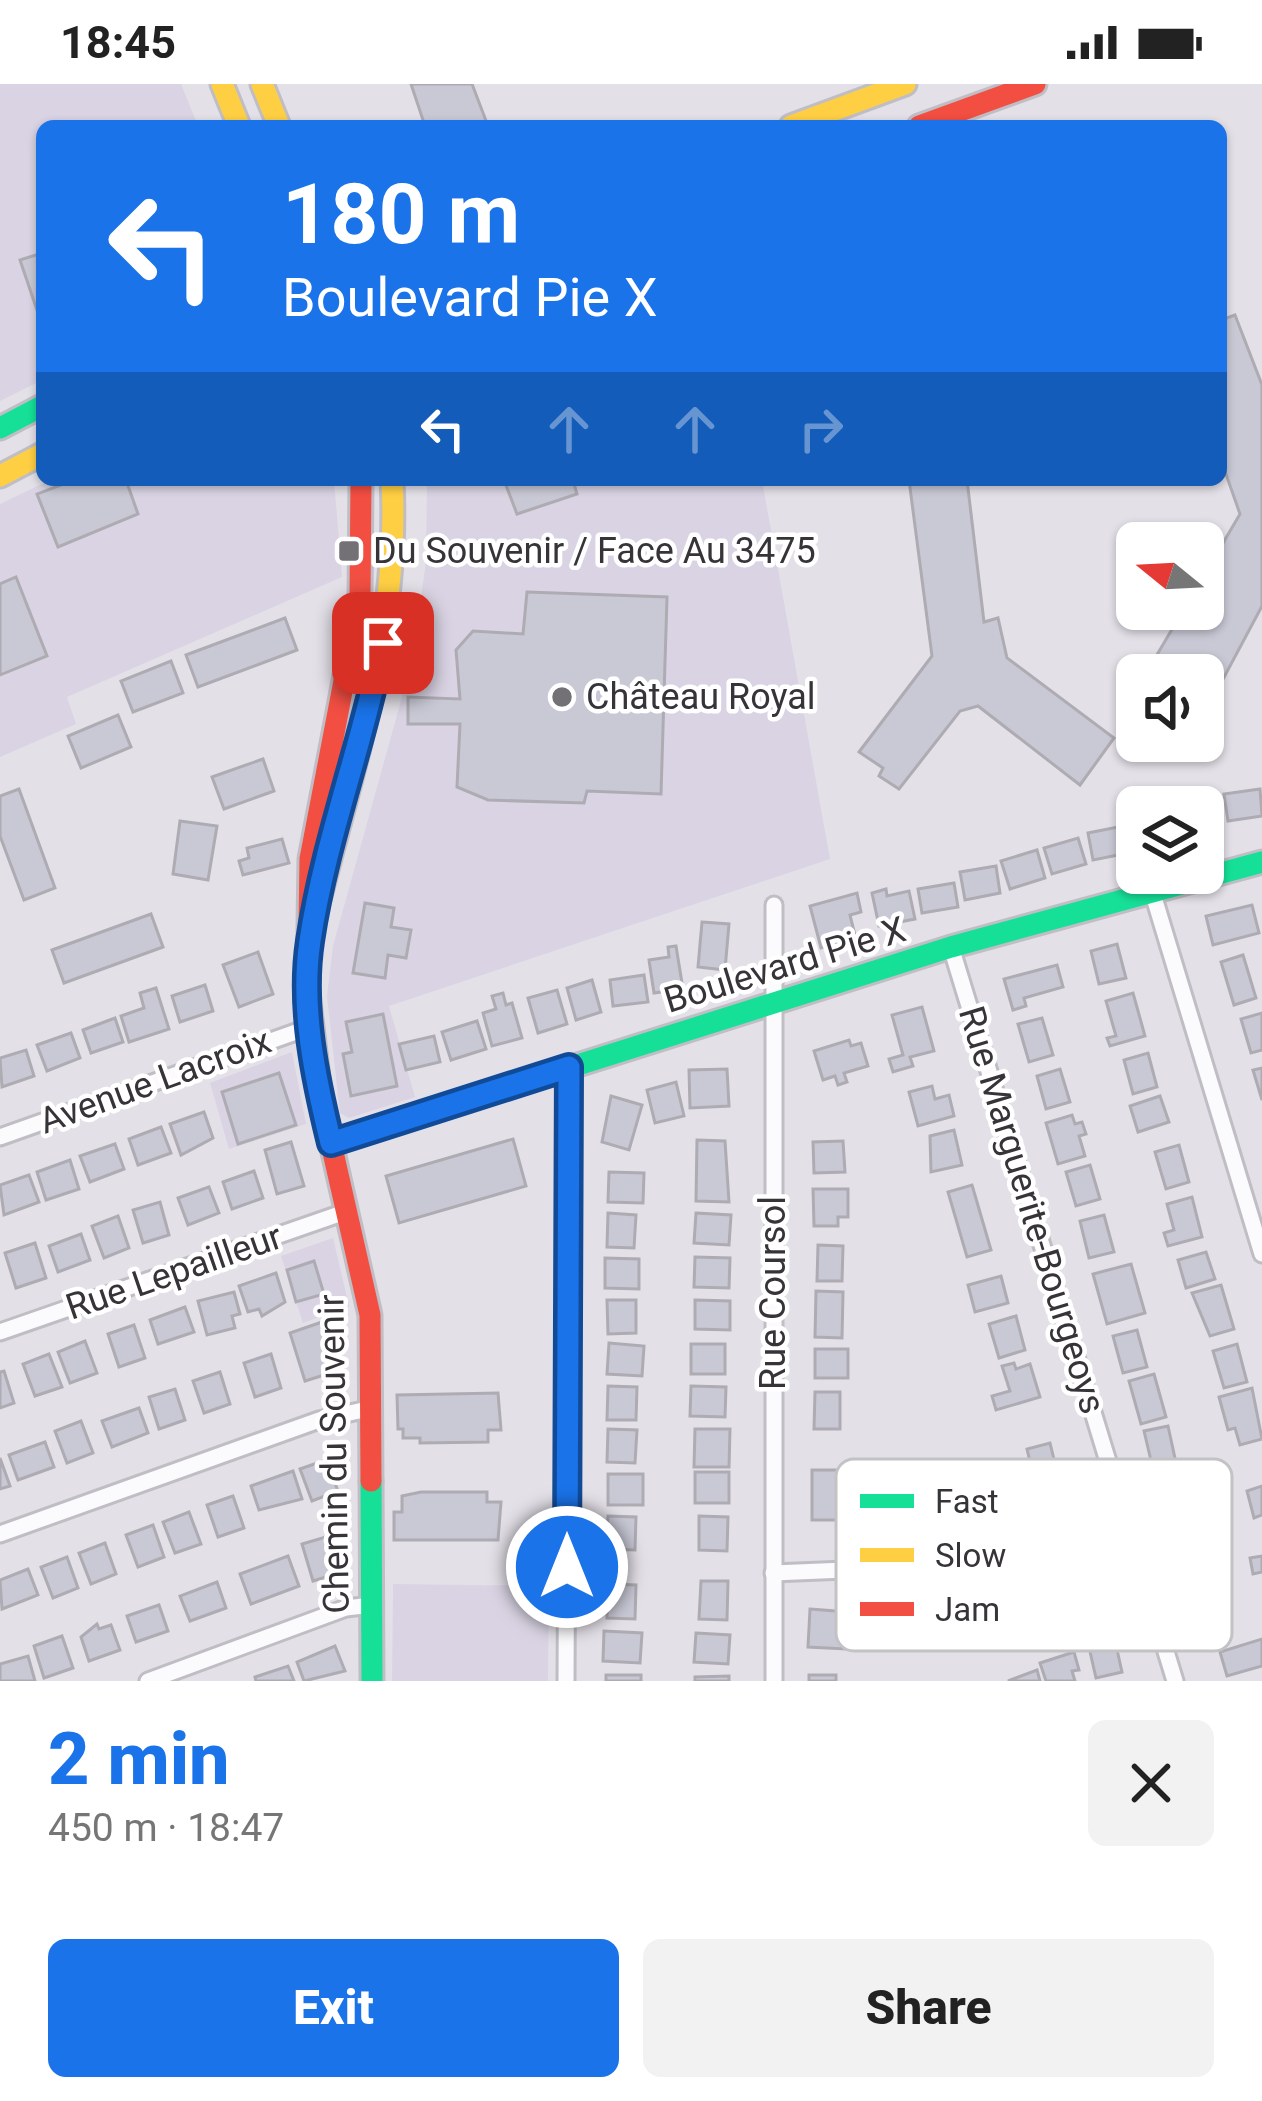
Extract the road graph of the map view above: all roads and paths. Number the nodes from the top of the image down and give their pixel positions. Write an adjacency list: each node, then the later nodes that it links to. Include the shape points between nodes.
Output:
1 (222, 84): 5 (street)
2 (262, 84): 6 (street)
3 (905, 84): 7 (street)
4 (1035, 84): 8 (street)
5 (237, 120)
6 (277, 120)
7 (807, 120)
8 (936, 120)
9 (36, 409): 10 (street)
10 (0, 428)
11 (36, 457): 12 (street)
12 (0, 476)
13 (361, 486): 20 (street, via 360,597 312,843)
14 (392, 486): 20 (street, via 396,550 387,626)
15 (1262, 862): 16 (street, Boulevard Pie X)
16 (1224, 872)
17 (1141, 894): 21 (street, Boulevard Pie X)
18 (1153, 894): 28 (street)
19 (774, 905): 22 (street, Rue Coursol)
20 (309, 944): 23 (street, Chemin du Souvenir)
21 (951, 947): 22 (street, Boulevard Pie X); 31 (street, Rue Marguerite-Bourgeoys)
22 (773, 1003): 24 (street, Boulevard Pie X); 34 (street, Rue Coursol)
23 (310, 1027): 25 (street, Avenue Lacroix); 26 (street, Chemin du Souvenir)
24 (569, 1067): 26 (street, Boulevard Pie X); 39 (street)
25 (0, 1137)
26 (331, 1143): 27 (street, Chemin du Souvenir)
27 (348, 1211): 29 (street, Rue Lepailleur); 30 (street, Chemin du Souvenir, via 370,1315)
28 (1262, 1254)
29 (0, 1332)
30 (372, 1408): 32 (street); 35 (street, Chemin du Souvenir)
31 (1109, 1459)
32 (0, 1534)
33 (836, 1570): 34 (street)
34 (773, 1573): 40 (street, Rue Coursol)
35 (371, 1605): 37 (street); 38 (street, Chemin du Souvenir)
36 (1166, 1651): 41 (street, Rue Marguerite-Bourgeoys)
37 (148, 1681)
38 (372, 1681)
39 (566, 1681)
40 (774, 1681)
41 (1175, 1681)

